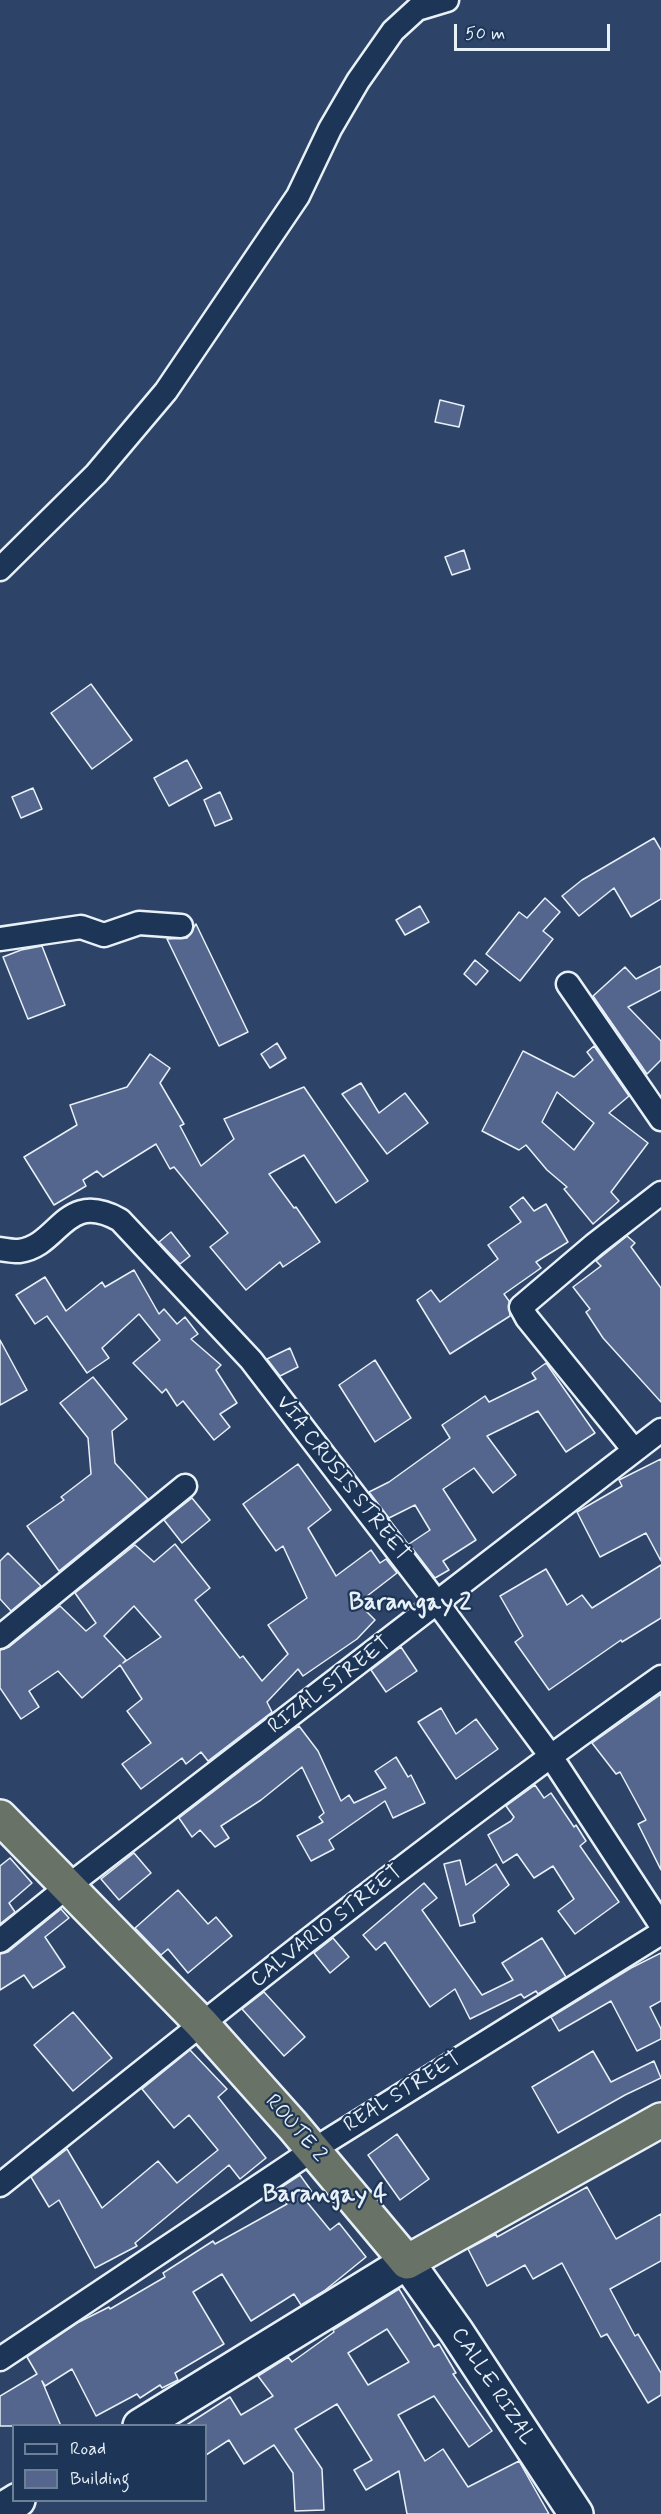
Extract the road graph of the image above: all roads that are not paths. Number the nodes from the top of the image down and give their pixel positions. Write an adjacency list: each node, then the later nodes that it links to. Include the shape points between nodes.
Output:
1 (447, 0): 2 (street, via 417,9 393,32 330,129 298,196 166,391 96,474)
2 (0, 569)
3 (181, 926): 4 (street, via 139,923 104,935 72,927)
4 (0, 939)
5 (568, 984): 6 (street)
6 (661, 1119)
7 (661, 1193): 10 (street, via 521,1307)
8 (0, 1250): 12 (street, VIA CRUSIS STREET, via 20,1251 33,1246 89,1209 102,1210 120,1220 251,1360)
9 (661, 1430): 10 (street, RIZAL STREET)
10 (634, 1450): 12 (street, RIZAL STREET)
11 (185, 1486): 13 (street)
12 (438, 1604): 15 (street, VIA CRUSIS STREET); 17 (street, RIZAL STREET)
13 (0, 1636)
14 (661, 1677): 15 (street, CALVARIO STREET)
15 (550, 1755): 18 (street, VIA CRUSIS STREET); 21 (street, CALVARIO STREET)
16 (0, 1817): 17 (highway, ROUTE 2)
17 (67, 1887): 20 (street, RIZAL STREET); 21 (highway, ROUTE 2)
18 (661, 1925)
19 (661, 1933): 23 (street, REAL STREET)
20 (0, 1941)
21 (201, 2024): 23 (highway, ROUTE 2); 24 (street, CALVARIO STREET)
22 (661, 2120): 25 (highway)
23 (313, 2150): 25 (highway, ROUTE 2); 26 (street, REAL STREET)
24 (0, 2185)
25 (407, 2262): 27 (main road); 30 (main road, CALLE RIZAL)
26 (0, 2360)
27 (143, 2424)
28 (15, 2502): 29 (main road)
29 (0, 2511)
30 (576, 2514)

